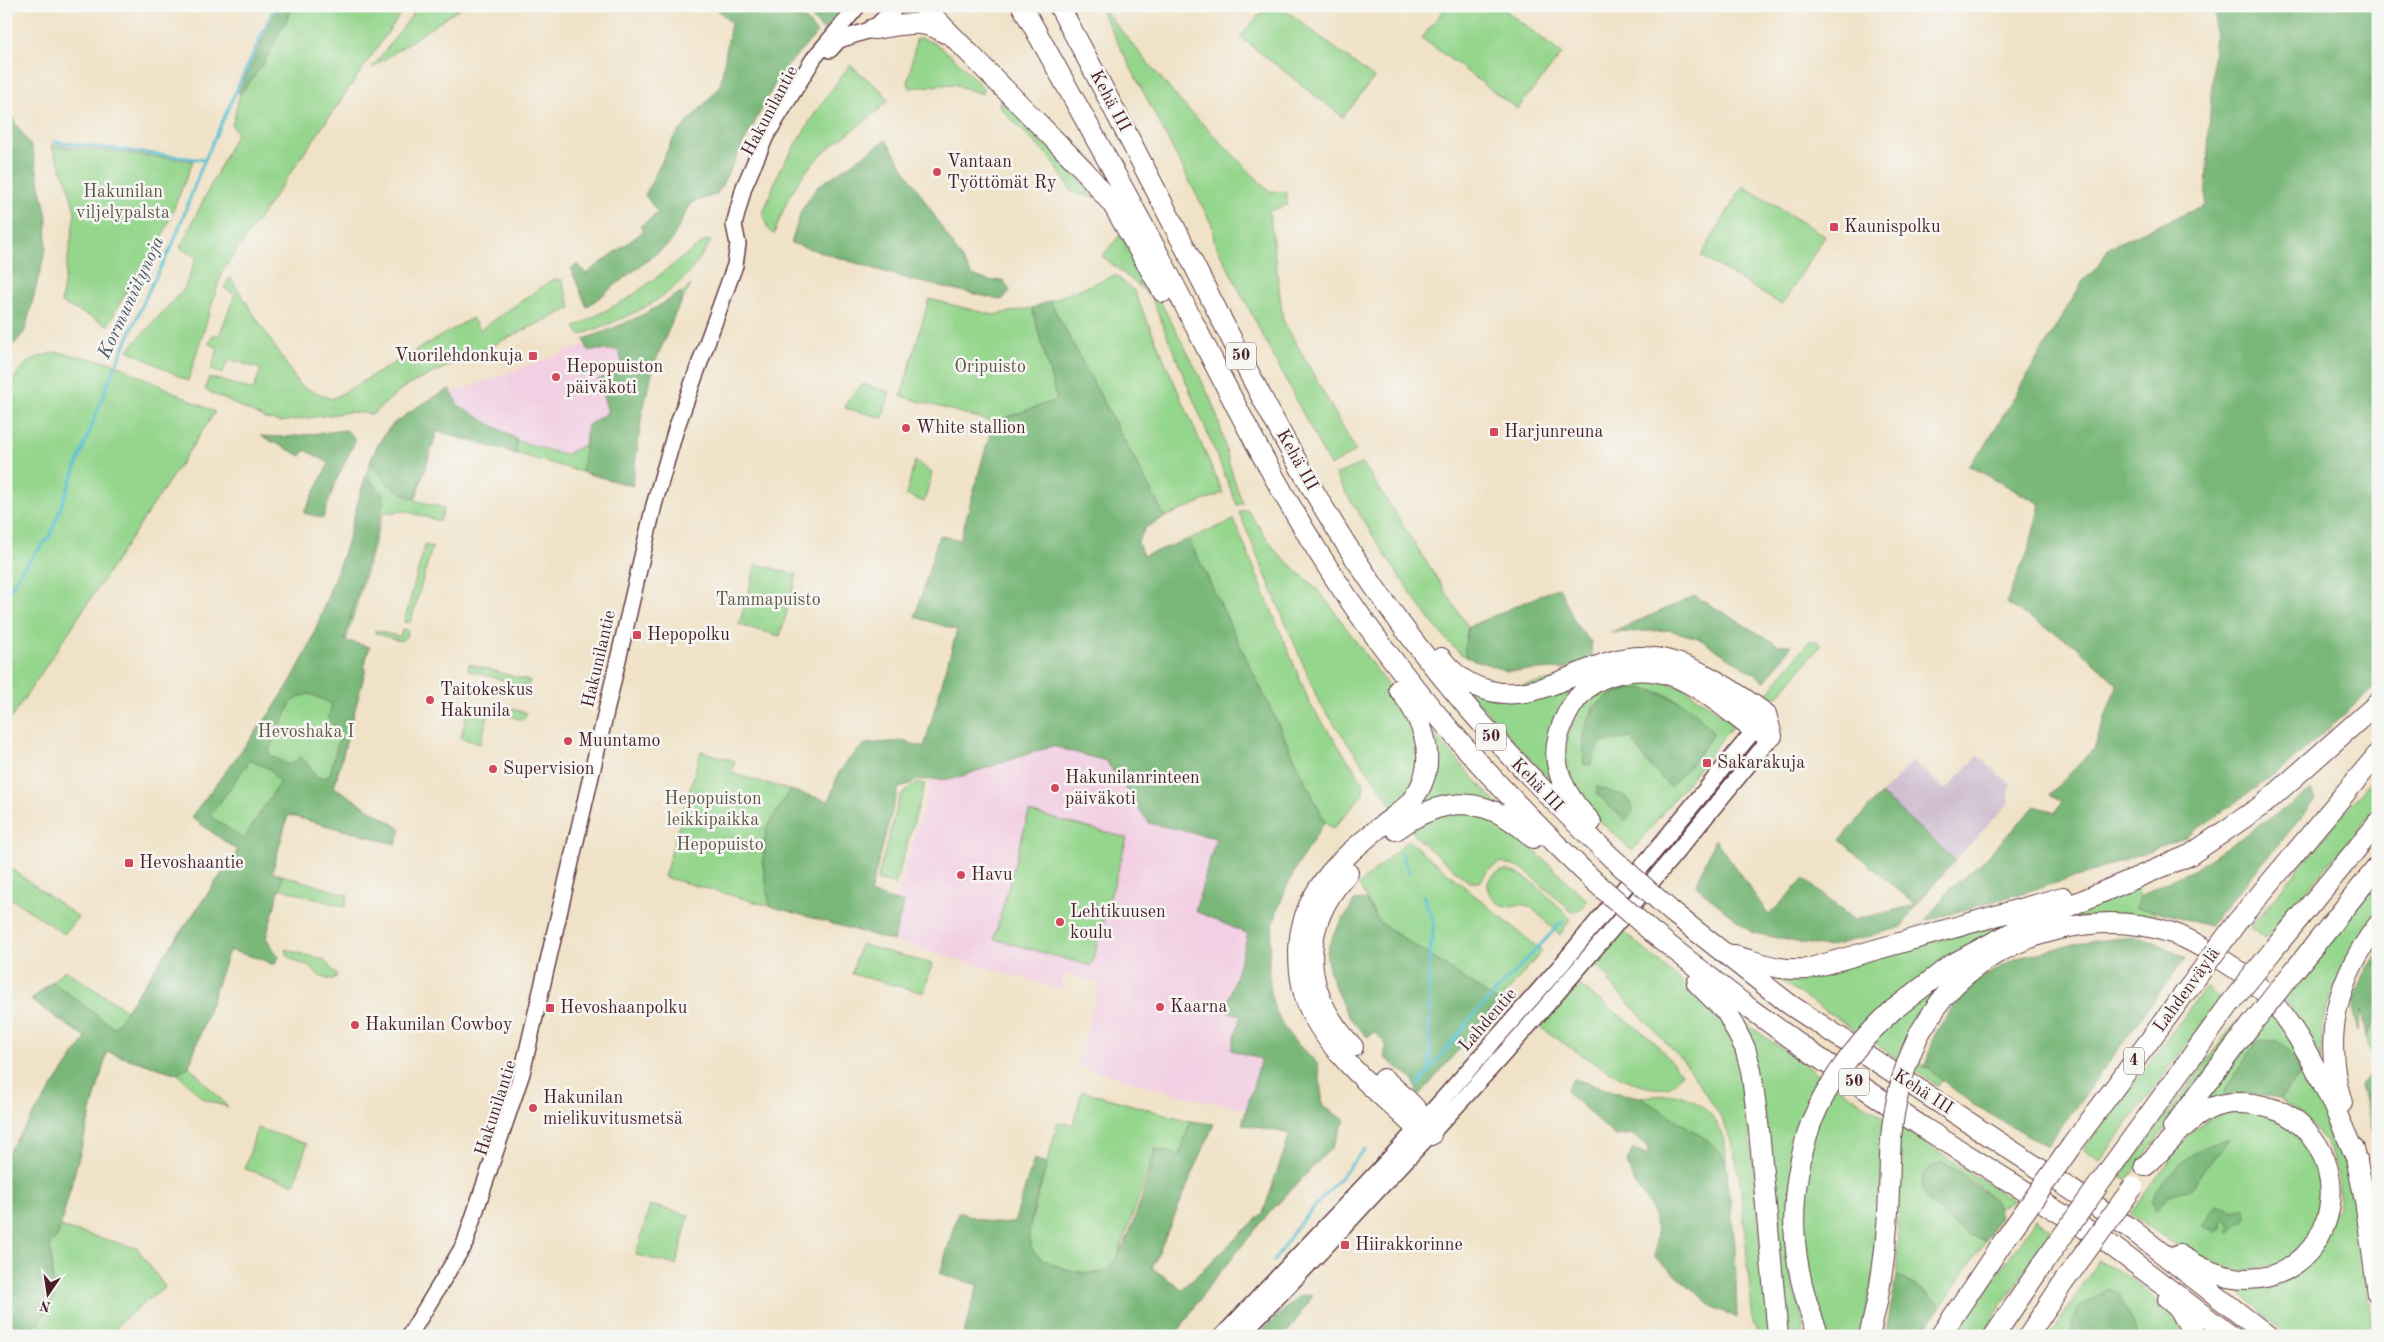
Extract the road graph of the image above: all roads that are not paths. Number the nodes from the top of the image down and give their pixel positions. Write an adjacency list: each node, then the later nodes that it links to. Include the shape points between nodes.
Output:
1 (858, 6): 11 (main road, Hakunilantie, via 814,58 766,136 744,187 734,225 738,244 735,265)
2 (897, 6): 7 (main road, Hakunilantie)
3 (923, 6): 8 (highway)
4 (1022, 6): 10 (highway, Kehä III / 50, via 1123,187)
5 (1059, 6): 9 (highway, Kehä III / 50)
6 (1074, 6): 9 (highway, via 1100,58)
7 (874, 29): 8 (highway, via 907,23 924,24 936,27); 11 (main road, Hakunilantie, via 839,40 814,69 777,130 744,213 747,244 742,266)
8 (957, 42): 10 (highway, via 1064,148 1113,205 1173,309)
9 (1110, 100): 12 (highway, Kehä III / 50, via 1303,473)
10 (1203, 344): 13 (highway, Kehä III / 50, via 1278,485)
11 (701, 356): 30 (main road, Hakunilantie, via 654,506 522,1073 463,1248)
12 (1385, 603): 15 (highway, via 1418,630 1453,672 1466,682 1495,692 1523,694 1535,691 1609,662 1644,657 1671,661 1696,670 1766,714); 18 (highway, Kehä III / 50, via 1426,658 1492,736 1551,800)
13 (1372, 632): 21 (highway, Kehä III / 50, via 1472,757); 25 (highway, via 1378,662 1409,702 1423,730 1427,745 1424,779 1412,800 1351,851 1313,895 1303,916 1299,940 1301,984 1312,1015 1336,1049)
14 (2378, 703): 20 (highway, via 2264,804 2190,855)
15 (1763, 733): 18 (highway, via 1692,685 1669,674 1642,669 1624,671 1602,678 1586,689 1563,721 1556,752 1558,768 1567,792 1596,828); 25 (main road, Lahdentie, via 1637,899)
16 (2378, 754): 40 (highway, Lahdenväylä / 4, bridge, via 2237,922 2072,1145)
17 (2378, 823): 41 (highway, bridge, via 2229,1005)
18 (1612, 858): 24 (highway, Kehä III / 50, bridge)
19 (2378, 866): 27 (highway, bridge, via 2251,1025)
20 (2147, 874): 24 (highway, via 1807,969 1786,971); 38 (highway, bridge, via 2034,921 1952,965 1893,1010 1846,1059 1811,1123 1796,1178 1794,1240 1798,1272)
21 (1593, 880): 23 (highway, Kehä III / 50, bridge); 25 (highway, via 1557,861 1508,818 1476,806 1460,804 1415,816 1360,860 1336,886 1316,921 1312,943 1315,981 1326,1009 1346,1040 1415,1106)
22 (2378, 924): 26 (highway, via 2344,985 2332,1027 2334,1073)
23 (1653, 933): 28 (highway, Kehä III / 50, via 1813,1054); 33 (highway, via 1676,966 1727,1013 1745,1048 1759,1130)
24 (1722, 953): 29 (highway, Kehä III / 50, via 1811,1019)
25 (1424, 1128): 36 (main road, Lahdentie); 37 (main road, Lahdentie, via 1287,1289)
26 (2356, 1160): 32 (highway); 39 (highway, bridge, via 2317,1070 2294,1030 2255,983 2196,943 2172,933 2120,924 2073,926 2038,935 2008,946 1959,980 1939,1002 1905,1064 1891,1124 1885,1251 1878,1302)
27 (2145, 1166): 29 (highway, via 2167,1147 2181,1129 2207,1110 2227,1104 2263,1106 2293,1118 2316,1142 2329,1169 2332,1203 2322,1232 2313,1246 2290,1266 2264,1277 2247,1279 2213,1273); 31 (highway, bridge)
28 (2065, 1217): 44 (highway, via 2103,1250 2158,1289 2178,1308); 45 (highway, Kehä III / 50, via 2108,1243)
29 (2132, 1229): 46 (highway, Kehä III / 50)
30 (451, 1269): 34 (main road, Hakunilantie); 35 (main road, Hakunilantie)
31 (2057, 1292): 42 (highway); 43 (highway)
32 (2378, 1294)
33 (1777, 1330)
34 (404, 1336)
35 (409, 1336)
36 (1222, 1336)
37 (1239, 1336)
38 (1819, 1336)
39 (1869, 1336)
40 (1940, 1336)
41 (1994, 1336)
42 (2028, 1336)
43 (2039, 1336)
44 (2196, 1336)
45 (2231, 1336)
46 (2268, 1336)

